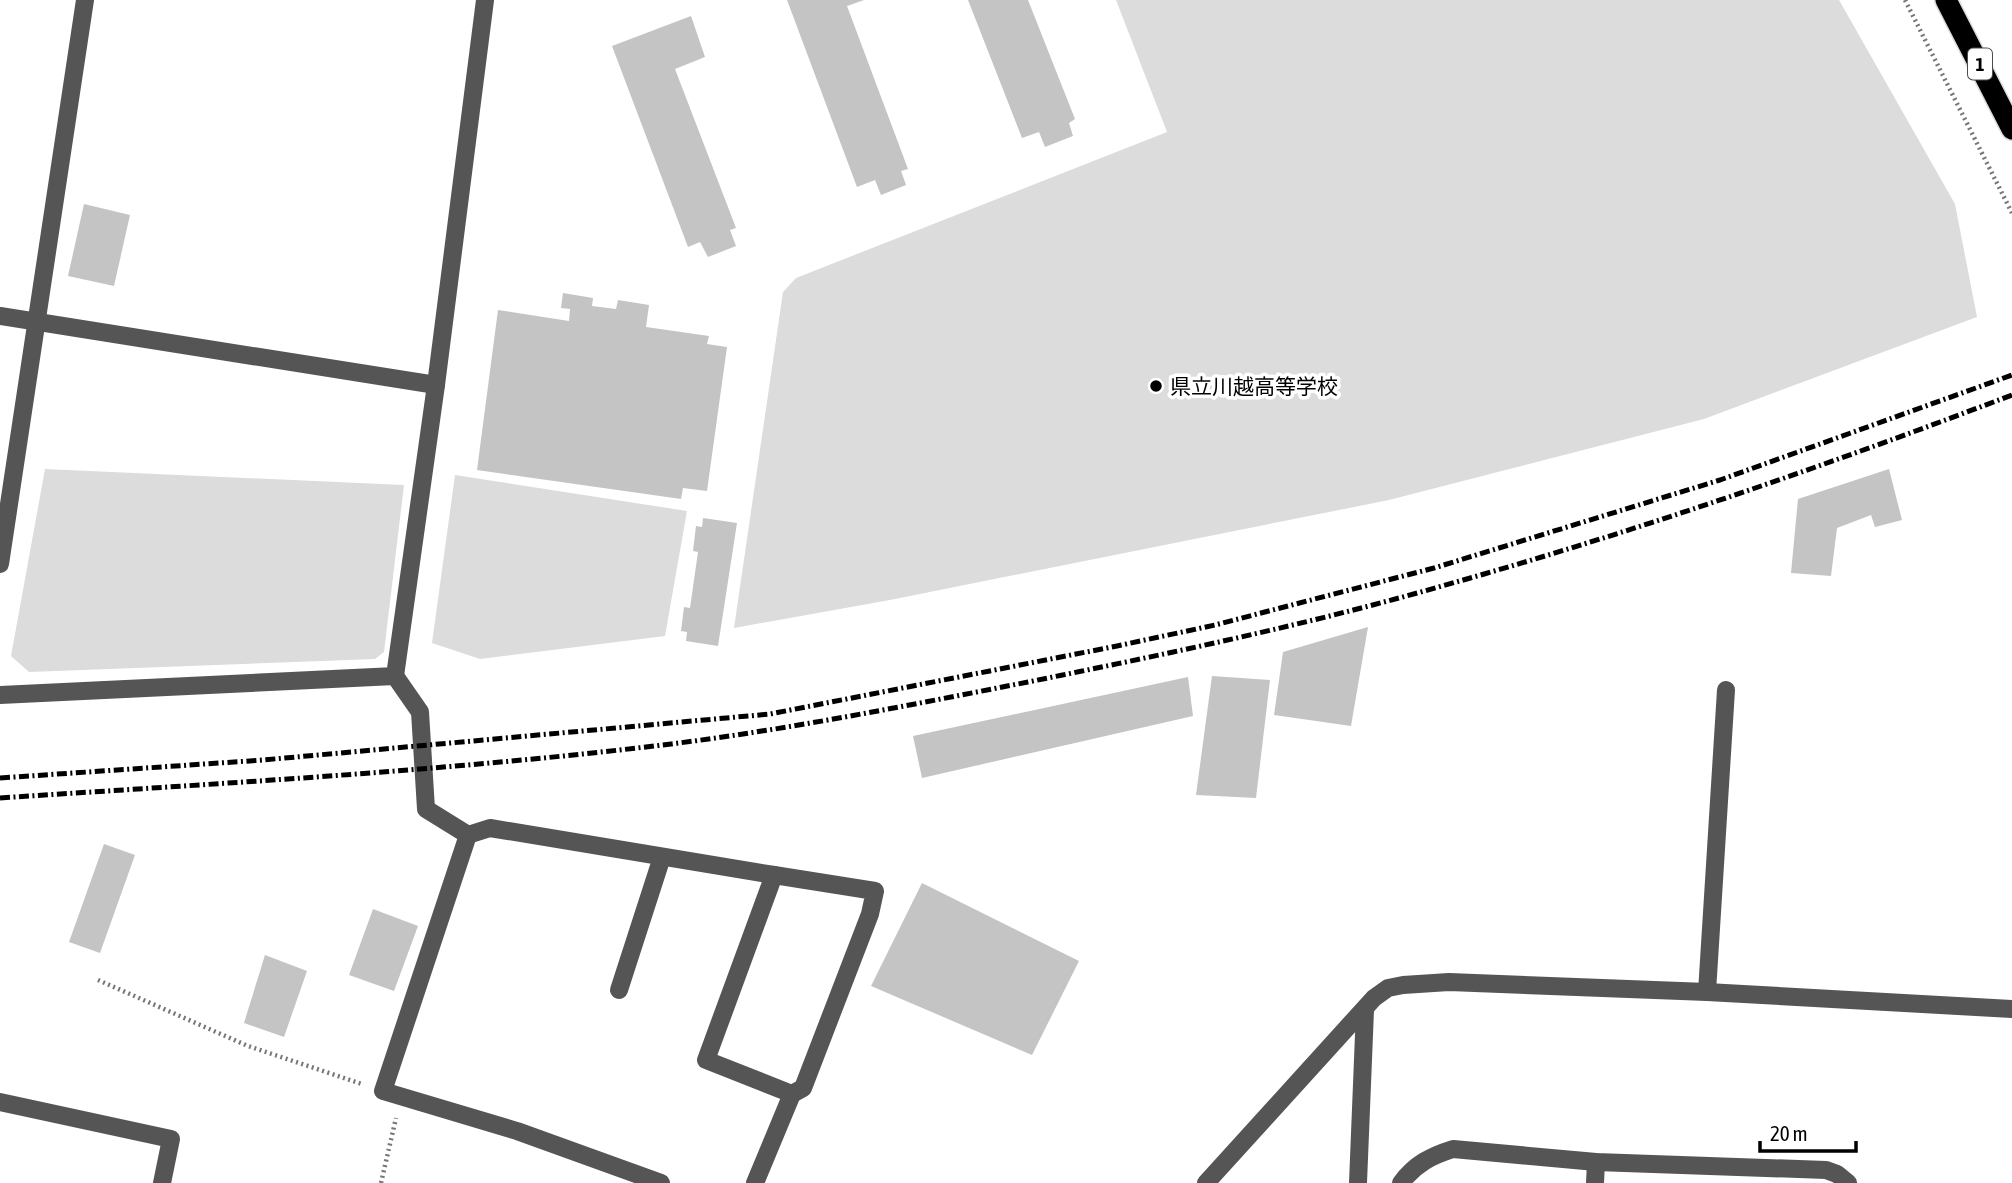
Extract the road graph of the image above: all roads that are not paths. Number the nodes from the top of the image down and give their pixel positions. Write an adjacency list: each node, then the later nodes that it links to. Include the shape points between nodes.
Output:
1 (85, 0): 6 (street)
2 (485, 0): 7 (street)
3 (1946, 0): 4 (highway, 1)
4 (2012, 129)
5 (0, 316): 6 (street)
6 (36, 322): 7 (street); 8 (street)
7 (436, 386): 9 (street)
8 (0, 564)
9 (395, 677): 11 (street); 12 (street, via 420,712 426,809)
10 (1726, 690): 16 (street)
11 (0, 695)
12 (468, 835): 13 (street, via 490,828); 23 (street, via 383,1091 517,1131)
13 (662, 857): 14 (street); 15 (street)
14 (774, 875): 19 (street, via 706,1060); 19 (street, via 875,891 803,1087)
15 (619, 990)
16 (1707, 992): 17 (street); 18 (street, via 1450,982 1388,988)
17 (2012, 1009)
18 (1365, 1010): 25 (street); 26 (street)
19 (792, 1094): 24 (street)
20 (0, 1102): 22 (street, via 171,1139)
21 (1596, 1162): 27 (street, via 1453,1149 1418,1164); 28 (street); 29 (street, via 1826,1170)
22 (167, 1182)
23 (655, 1182)
24 (755, 1183)
25 (1206, 1183)
26 (1358, 1183)
27 (1401, 1183)
28 (1595, 1183)
29 (1848, 1183)

